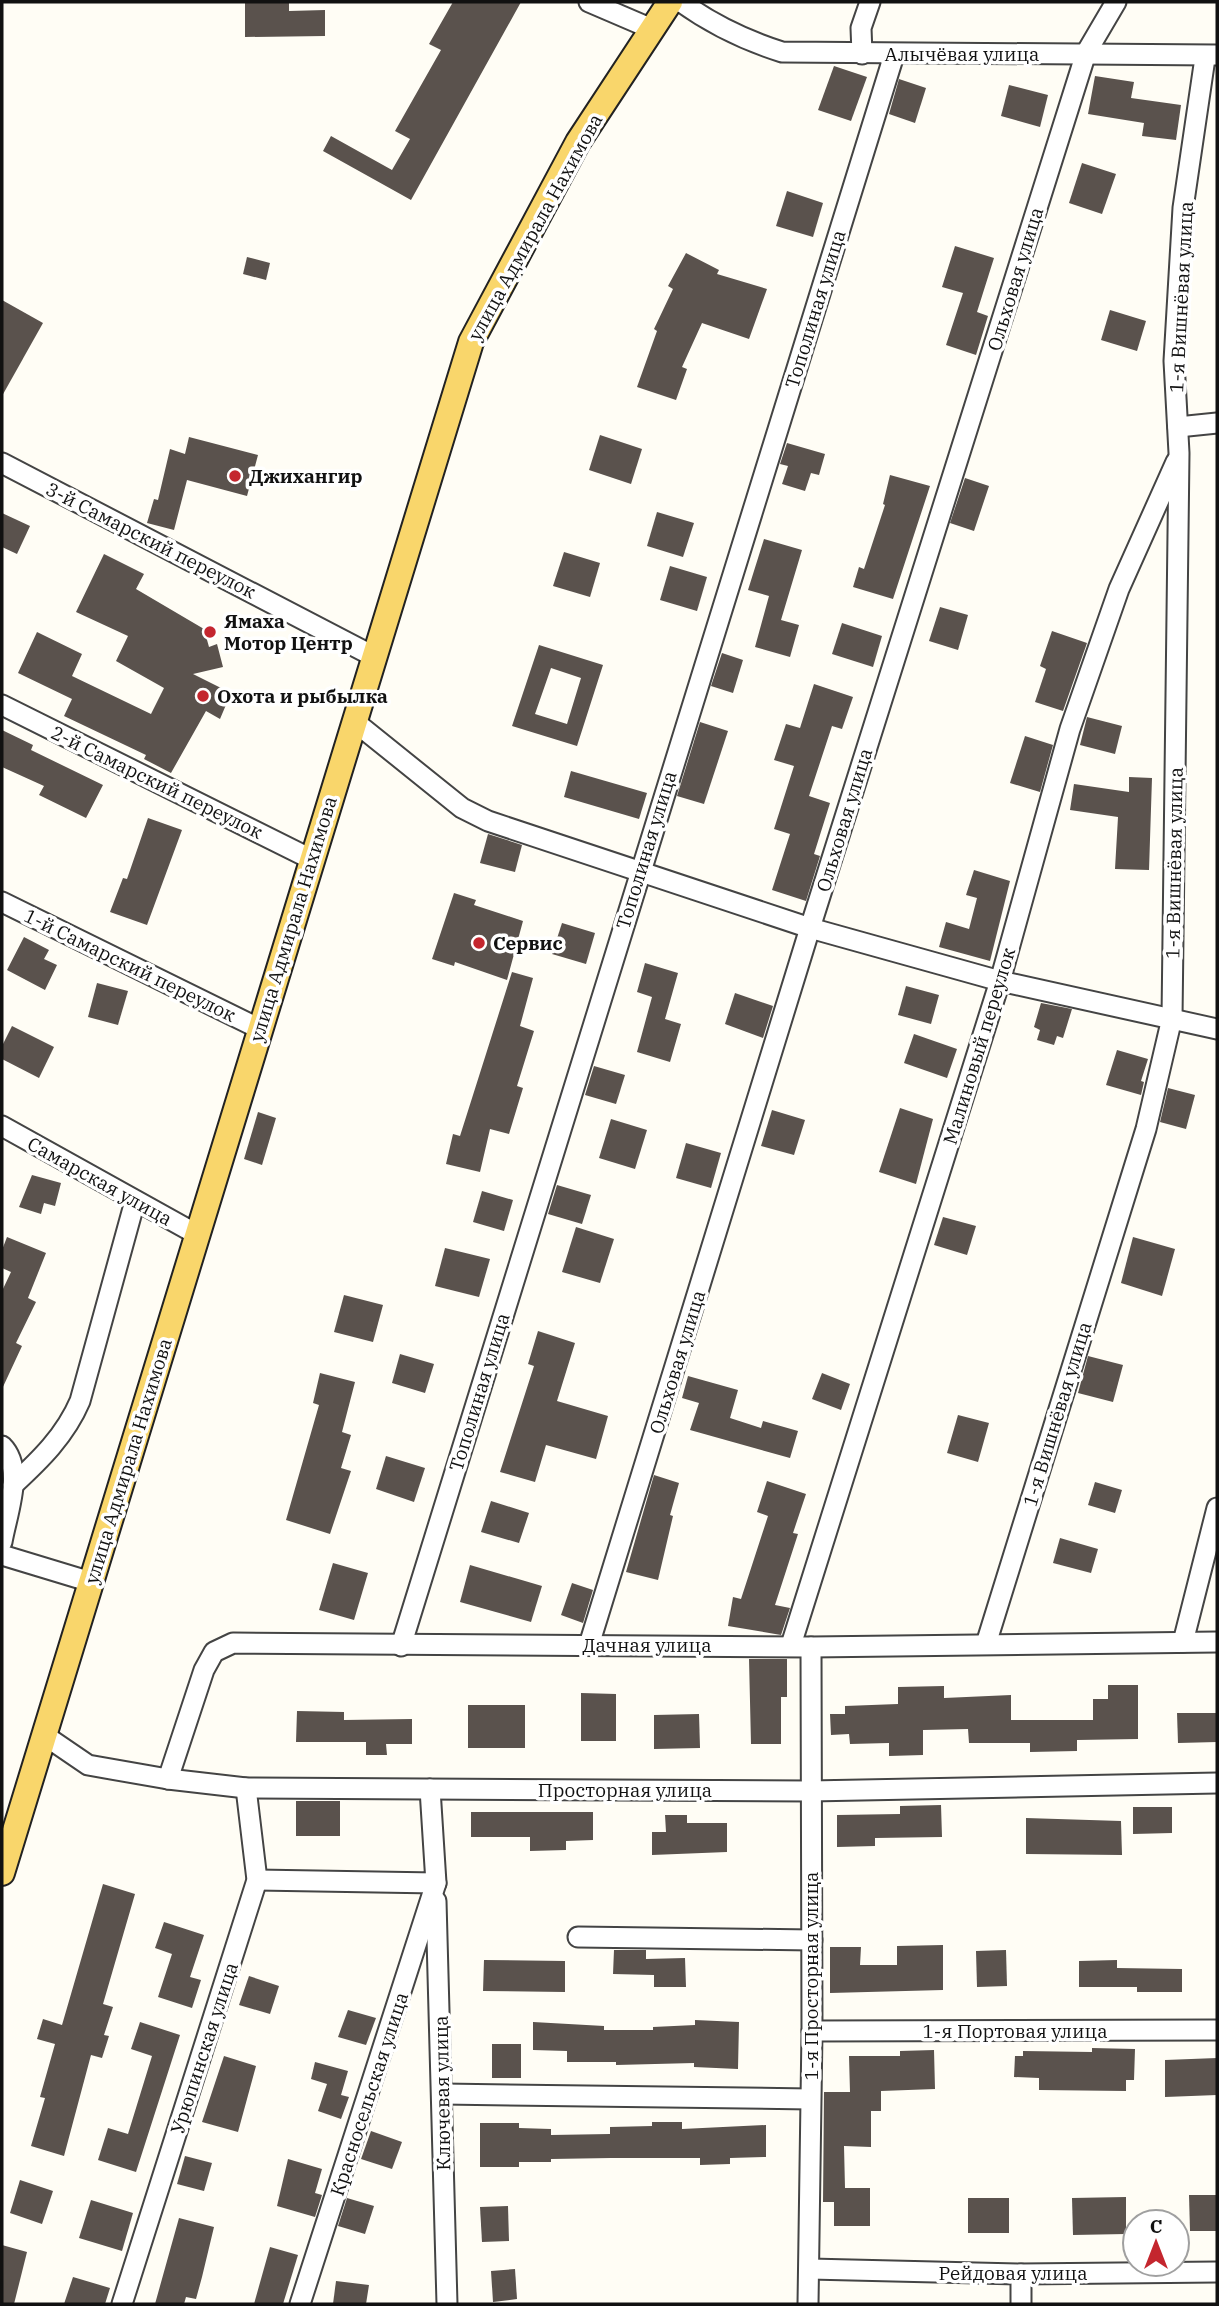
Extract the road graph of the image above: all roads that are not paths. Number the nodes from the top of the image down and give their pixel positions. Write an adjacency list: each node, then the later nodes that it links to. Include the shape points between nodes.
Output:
1 (589, 2): 6 (street)
2 (670, 2): 6 (main road, улица Адмирала Нахимова)
3 (681, 2): 8 (street, Алычёвая улица, via 746,41 782,52)
4 (870, 2): 8 (street, via 861,28)
5 (1116, 2): 7 (street, Ольховая улица)
6 (652, 29): 15 (main road, улица Адмирала Нахимова, via 578,142 471,342)
7 (1086, 53): 9 (street, Алычёвая улица); 10 (street, Алычёвая улица); 21 (street, Ольховая улица)
8 (862, 54): 9 (street, Алычёвая улица)
9 (894, 55): 19 (street, Тополиная улица)
10 (1211, 56): 12 (street, 1-я Вишнёвая улица, via 1183,208 1174,361)
11 (1217, 423): 12 (street)
12 (1178, 427): 13 (street, 1-я Вишнёвая улица)
13 (1179, 453): 22 (street, Малиновый переулок, via 1119,589 1070,729); 23 (street, 1-я Вишнёвая улица)
14 (2, 463): 15 (street, 3-й Самарский переулок)
15 (374, 657): 17 (main road, улица Адмирала Нахимова)
16 (2, 705): 18 (street, 2-й Самарский переулок)
17 (355, 722): 18 (main road, улица Адмирала Нахимова); 19 (street, via 488,821)
18 (313, 860): 24 (main road, улица Адмирала Нахимова)
19 (639, 870): 21 (street); 40 (street, Тополиная улица)
20 (2, 902): 24 (street, 1-й Самарский переулок)
21 (810, 928): 22 (street); 39 (street, Ольховая улица)
22 (1000, 981): 23 (street); 41 (street, Малиновый переулок)
23 (1172, 1018): 25 (street); 38 (street, 1-я Вишнёвая улица, via 1146,1129)
24 (258, 1028): 28 (main road, улица Адмирала Нахимова)
25 (1217, 1029)
26 (2, 1126): 27 (street, Самарская улица)
27 (135, 1200): 28 (street, Самарская улица); 30 (street, via 80,1401 57,1441)
28 (198, 1235): 35 (main road, улица Адмирала Нахимова)
29 (2, 1446): 30 (street, via 12,1456)
30 (13, 1485): 32 (street)
31 (1217, 1507): 33 (street)
32 (2, 1542)
33 (1212, 1546): 37 (street)
34 (2, 1555): 35 (street)
35 (91, 1582): 42 (main road, улица Адмирала Нахимова)
36 (1217, 1642): 37 (street, Дачная улица)
37 (1183, 1643): 38 (street, Дачная улица)
38 (986, 1644): 41 (street, Дачная улица)
39 (589, 1645): 40 (street, Дачная улица); 41 (street, Дачная улица)
40 (401, 1646): 43 (street, Дачная улица, via 233,1643 214,1652 196,1690)
41 (801, 1646): 47 (street, 1-я Просторная улица)
42 (44, 1735): 43 (street, Просторная улица, via 88,1765); 48 (main road, улица Адмирала Нахимова)
43 (168, 1779): 45 (street, Просторная улица)
44 (1217, 1783): 47 (street, Просторная улица)
45 (246, 1788): 46 (street, Просторная улица); 49 (street, Урюпинская улица)
46 (430, 1789): 47 (street, Просторная улица); 50 (street, Ключевая улица)
47 (810, 1791): 52 (street, 1-я Просторная улица)
48 (2, 1873)
49 (257, 1880): 50 (street); 60 (street, Урюпинская улица)
50 (436, 1883): 55 (street, Ключевая улица); 61 (street, Красносельская улица)
51 (578, 1937): 52 (street)
52 (812, 1940): 54 (street, 1-я Просторная улица)
53 (1217, 2030): 54 (street, 1-я Портовая улица)
54 (813, 2031): 56 (street, 1-я Просторная улица)
55 (443, 2094): 56 (street); 62 (street, Ключевая улица)
56 (810, 2099): 57 (street, 1-я Просторная улица)
57 (810, 2269): 59 (street, Рейдовая улица); 63 (street, 1-я Просторная улица)
58 (1217, 2272): 59 (street, Рейдовая улица)
59 (1021, 2274): 64 (street)
60 (122, 2304)
61 (300, 2304)
62 (447, 2304)
63 (808, 2304)
64 (1021, 2304)

